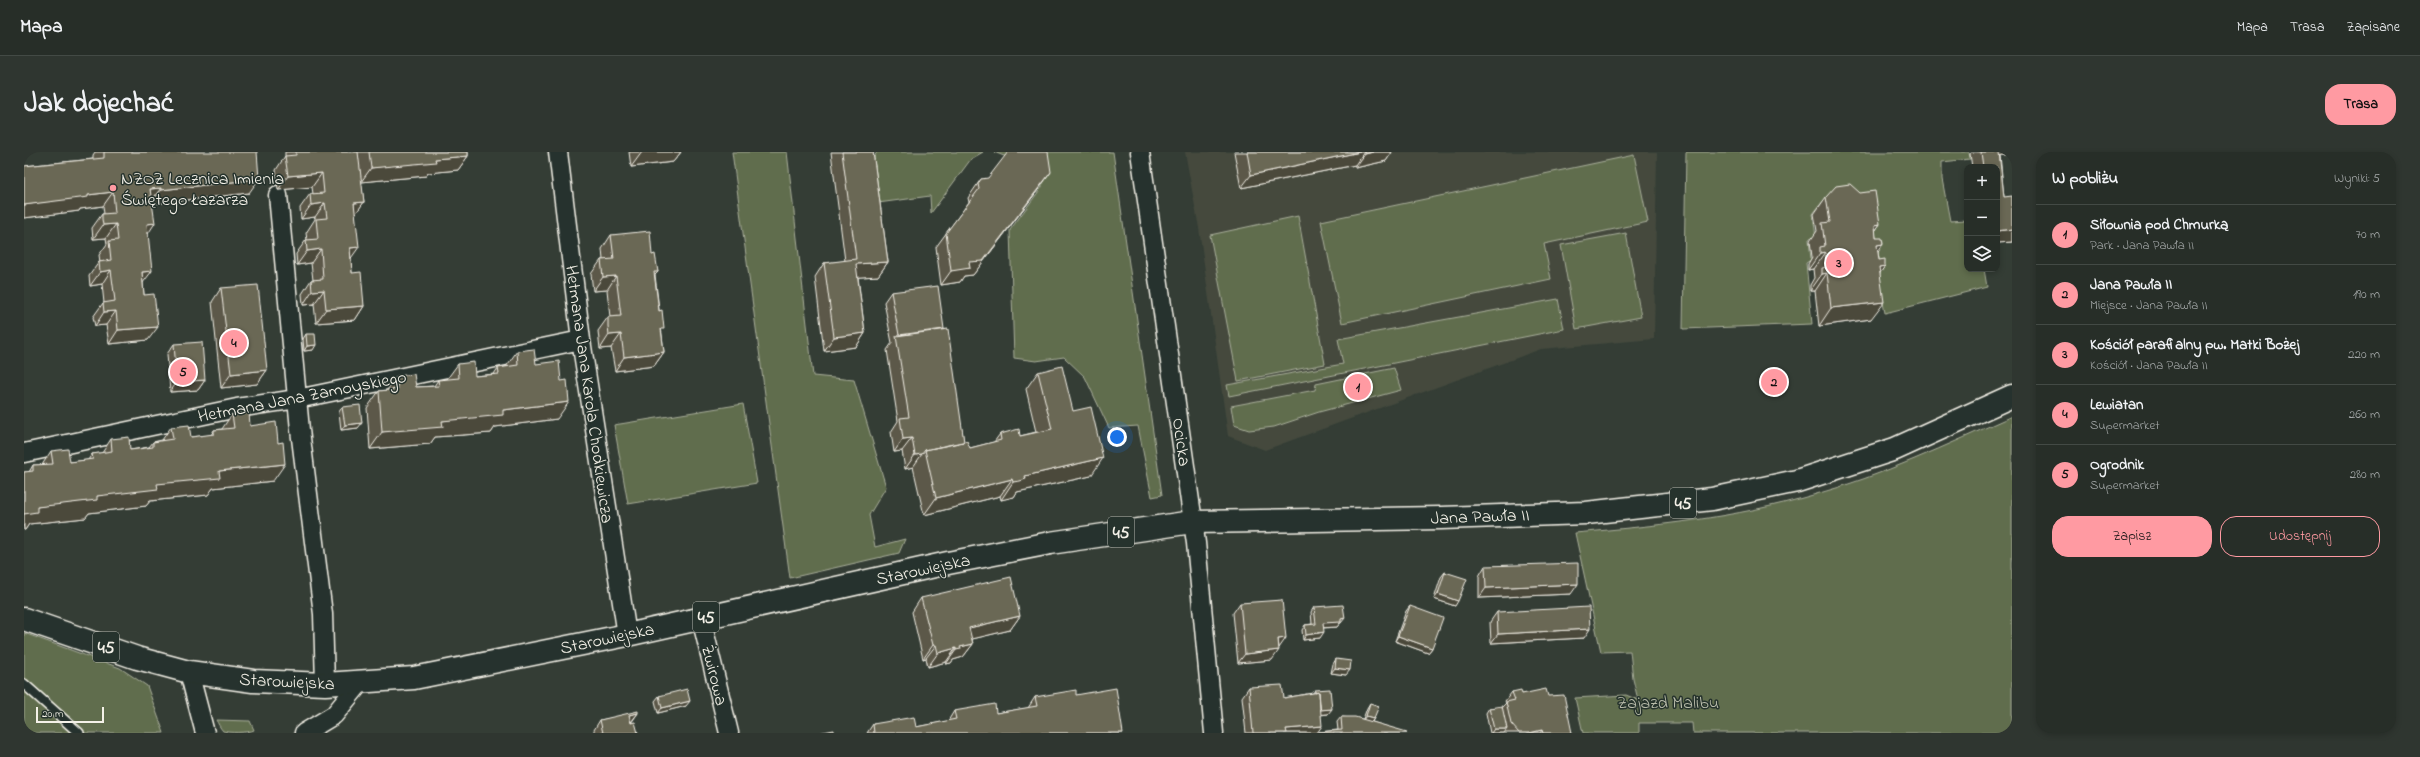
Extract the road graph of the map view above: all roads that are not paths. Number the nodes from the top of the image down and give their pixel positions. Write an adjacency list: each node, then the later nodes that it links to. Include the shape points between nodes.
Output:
1 (558, 152): 4 (street, Hetmana Jana Karola Chodkiewicza)
2 (1140, 152): 8 (street, Ocicka, via 1151,214)
3 (278, 195): 6 (street)
4 (581, 340): 6 (street, Hetmana Jana Zamoyskiego); 11 (street, Hetmana Jana Karola Chodkiewicza)
5 (2012, 396): 8 (main road, Jana Pawła II / 45, via 1895,449 1797,481 1712,499 1586,513)
6 (297, 399): 7 (street, Hetmana Jana Zamoyskiego, via 237,408); 15 (street, via 323,614)
7 (24, 453)
8 (1192, 522): 9 (main road, Starowiejska / 45, via 1050,543 948,562); 20 (street, Ocicka)
9 (701, 618): 11 (main road, Starowiejska / 45); 19 (street, Żwirowa)
10 (24, 619): 12 (main road, Starowiejska / 45, via 137,658)
11 (627, 635): 13 (main road, Starowiejska / 45, via 434,675)
12 (189, 672): 15 (main road, Starowiejska / 45, via 253,681); 17 (street)
13 (360, 683): 15 (main road, Starowiejska / 45); 18 (street, via 334,716)
14 (24, 684): 16 (lane)
15 (325, 684)
16 (78, 733)
17 (205, 733)
18 (304, 733)
19 (729, 733)
20 (1214, 733)

